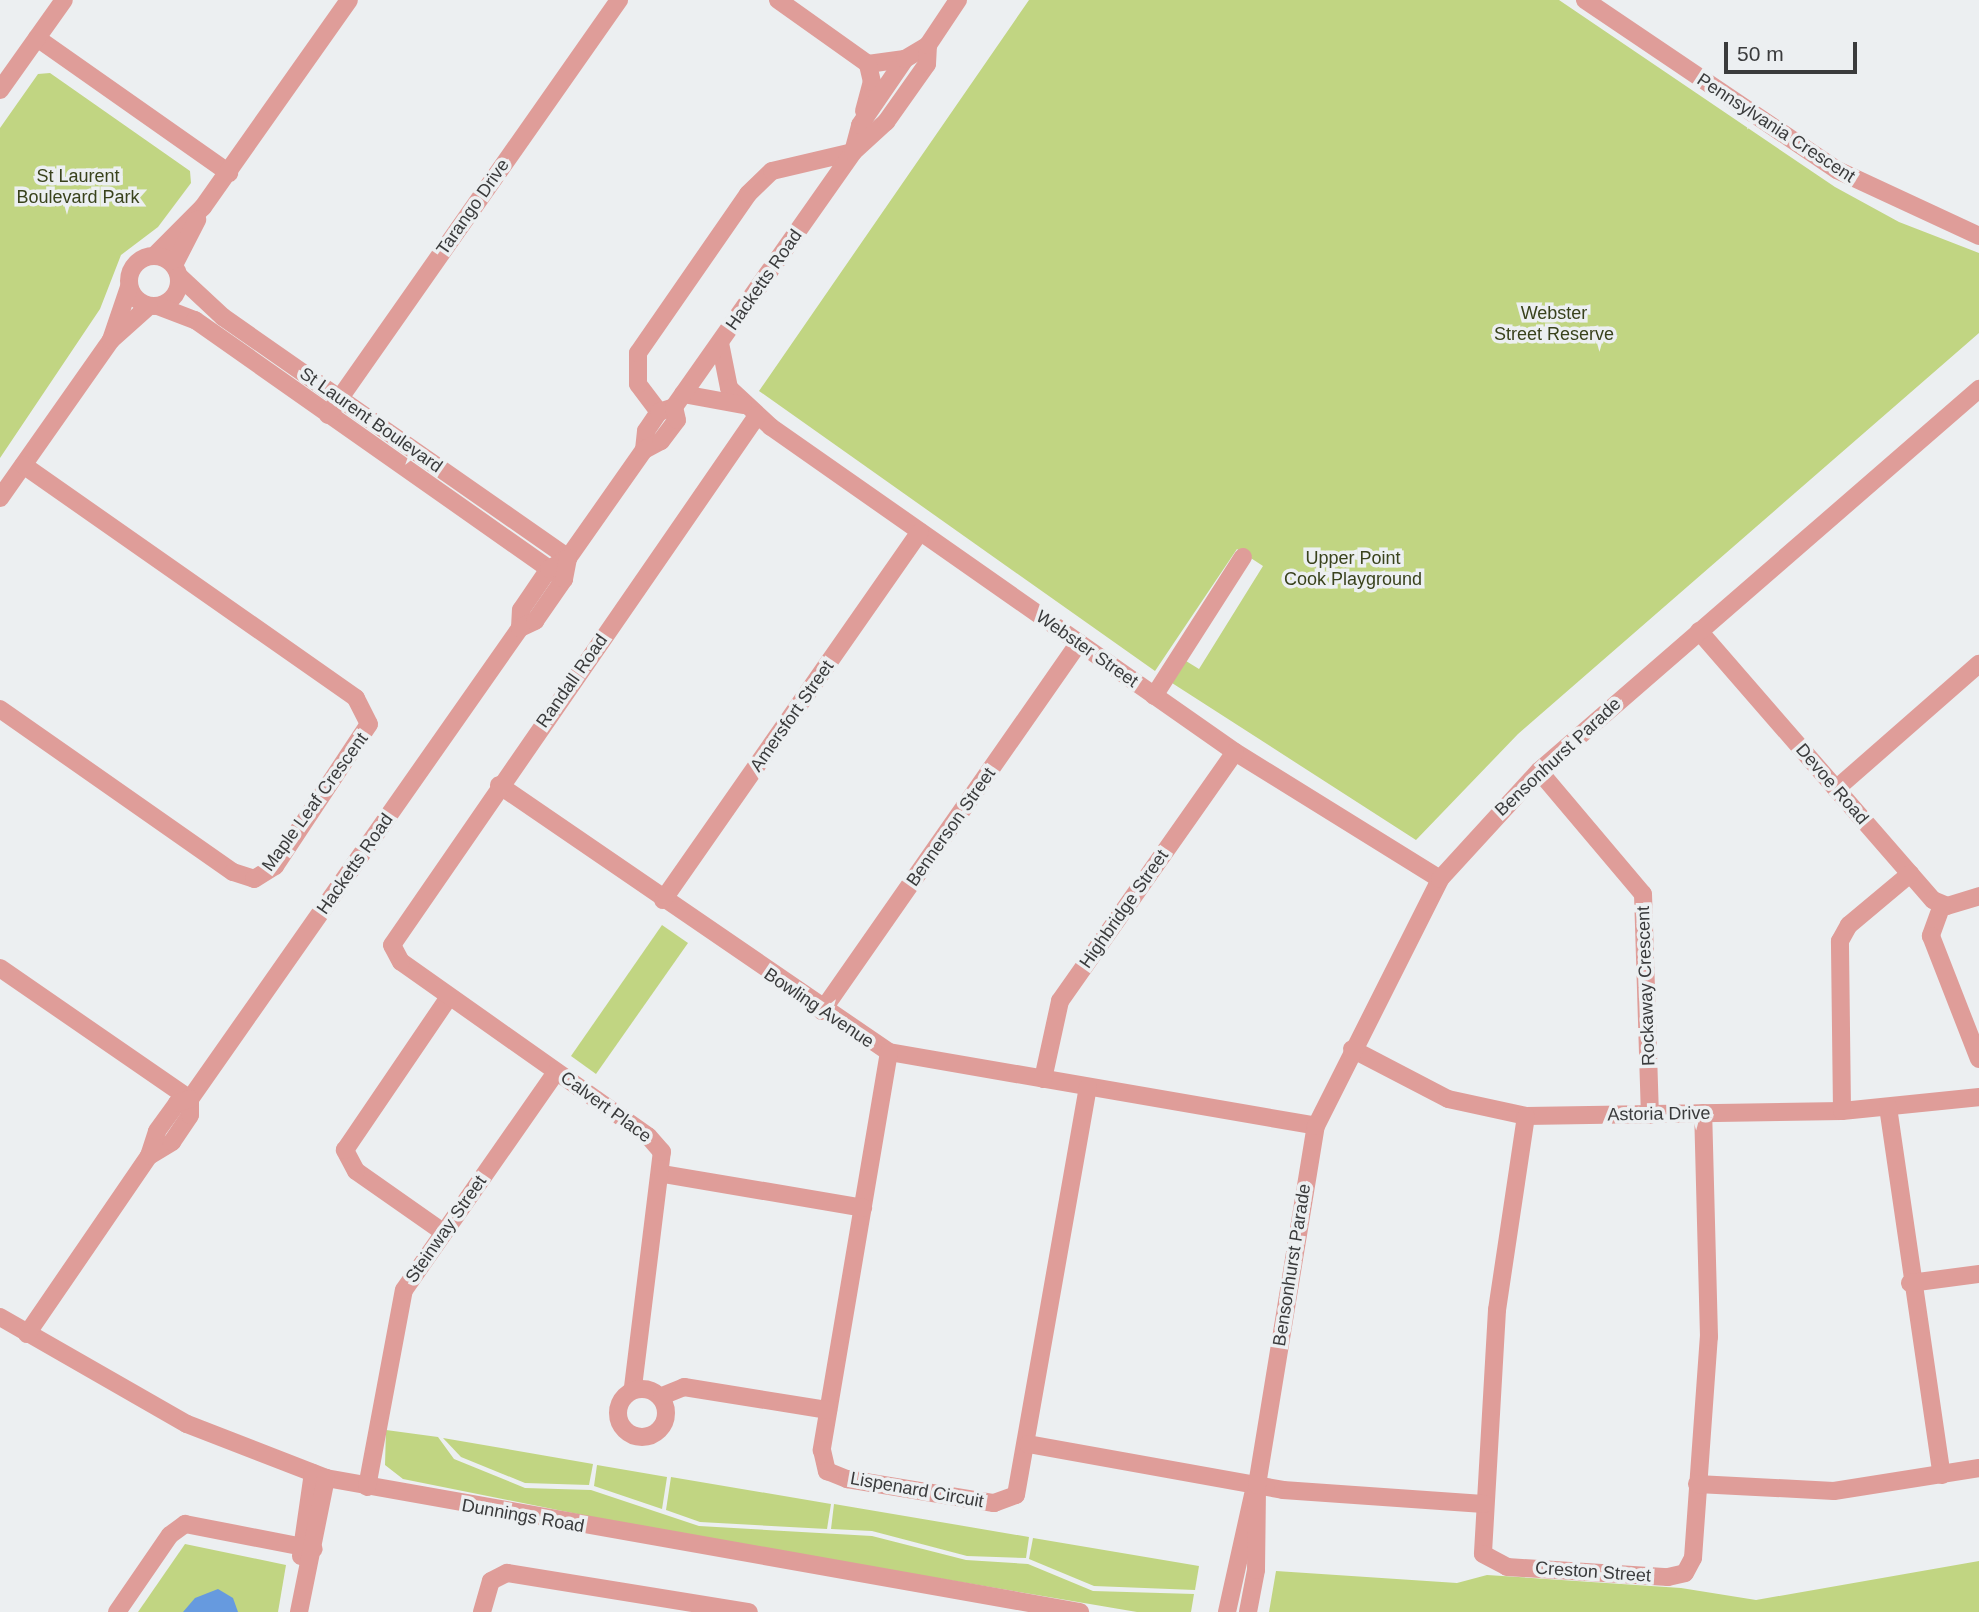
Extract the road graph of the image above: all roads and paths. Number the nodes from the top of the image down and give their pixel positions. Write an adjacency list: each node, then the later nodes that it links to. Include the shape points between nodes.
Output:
1 (64, 0): 7 (street)
2 (349, 0): 14 (street)
3 (619, 0): 24 (street, Tarango Drive)
4 (778, 0): 10 (street)
5 (958, 0): 8 (street, Hacketts Road)
6 (1585, 0): 16 (street, Pennsylvania Crescent, via 1838,170)
7 (37, 38): 11 (street); 14 (street)
8 (928, 45): 9 (street, Hacketts Road); 13 (street, Hacketts Road, via 927,64 886,122)
9 (905, 59): 10 (street); 12 (street, Hacketts Road)
10 (868, 64): 12 (street, via 872,82)
11 (0, 90)
12 (860, 125): 13 (street, Hacketts Road)
13 (853, 152): 22 (street, Hacketts Road); 25 (street, via 772,171 748,194 638,353 638,384)
14 (229, 173): 15 (street)
15 (203, 207): 17 (street); 18 (street)
16 (1979, 236)
17 (154, 256): 18 (street); 19 (street, via 134,266)
18 (176, 271): 20 (street, via 177,292); 24 (street, St Laurent Boulevard, via 204,303)
19 (130, 287): 20 (street); 21 (street)
20 (154, 306): 21 (street); 27 (street, St Laurent Boulevard, via 195,320)
21 (111, 340): 28 (street)
22 (720, 343): 25 (street, Hacketts Road); 26 (street, Webster Street, via 729,388)
23 (1979, 389): 34 (street, Bensonhurst Parade)
24 (340, 398): 27 (street, Tarango Drive); 32 (street, St Laurent Boulevard)
25 (672, 404): 26 (street, Webster Street); 32 (street, Hacketts Road, via 677,420 661,441 644,450)
26 (750, 411): 30 (street, Webster Street); 41 (street, Randall Road)
27 (328, 415): 33 (street, St Laurent Boulevard)
28 (23, 465): 29 (street); 38 (street, Maple Leaf Crescent, via 356,698 369,724 275,866 254,879 233,872)
29 (0, 498)
30 (920, 532): 35 (street, Webster Street); 46 (street, Amersfort Street)
31 (1243, 557): 37 (street)
32 (568, 558): 33 (street, Hacketts Road)
33 (557, 574): 59 (street, Hacketts Road, via 521,610 520,628)
34 (1699, 631): 40 (street, Bensonhurst Parade); 42 (street, Devoe Road)
35 (1079, 643): 37 (street, Webster Street); 51 (street, Bennerson Street)
36 (1979, 664): 42 (street)
37 (1154, 696): 39 (street, Webster Street)
38 (0, 709)
39 (1235, 752): 44 (street, Webster Street); 56 (street, Highbridge Street, via 1060,1000)
40 (1539, 771): 44 (street, Bensonhurst Parade); 63 (street, Rockaway Crescent, via 1643,894)
41 (499, 785): 46 (street, Bowling Avenue); 48 (street, Randall Road, via 395,935)
42 (1836, 789): 43 (street, Devoe Road)
43 (1910, 874): 47 (street, Devoe Road); 61 (street, via 1849,925 1840,941)
44 (1440, 879): 52 (street, Bensonhurst Parade)
45 (1979, 895): 47 (street)
46 (663, 900): 51 (street, Bowling Avenue)
47 (1942, 905): 54 (street, via 1931,936)
48 (392, 948): 50 (street, Calvert Place, via 401,962)
49 (0, 968): 59 (street)
50 (449, 997): 55 (street, Calvert Place); 68 (street, via 345,1150 356,1171)
51 (822, 1011): 53 (street, Bowling Avenue)
52 (1352, 1049): 64 (street, Astoria Drive, via 1448,1099); 65 (street, Bensonhurst Parade)
53 (889, 1052): 56 (street, Bowling Avenue); 67 (street, Lispenard Circuit)
54 (1979, 1059)
55 (556, 1072): 66 (street, Calvert Place, via 656,1142); 68 (street, Steinway Street)
56 (1043, 1079): 57 (street, Bowling Avenue)
57 (1088, 1087): 65 (street, Bowling Avenue); 76 (street, Lispenard Circuit)
58 (1979, 1097): 60 (street, Astoria Drive)
59 (190, 1099): 72 (street, Hacketts Road, via 190,1115 172,1142 149,1156)
60 (1888, 1107): 61 (street, Astoria Drive); 70 (street)
61 (1842, 1111): 62 (street, Astoria Drive)
62 (1703, 1113): 63 (street, Astoria Drive); 81 (street, Creston Street, via 1709,1336)
63 (1650, 1115): 64 (street, Astoria Drive)
64 (1526, 1116): 83 (street, Creston Street, via 1497,1310)
65 (1316, 1126): 80 (street, Bensonhurst Parade)
66 (663, 1174): 67 (street); 73 (street, Calvert Place)
67 (863, 1208): 75 (street, Lispenard Circuit)
68 (443, 1232): 82 (street, Steinway Street, via 399,1302)
69 (1979, 1274): 70 (street)
70 (1910, 1283): 78 (street)
71 (0, 1317): 72 (street, Dunnings Road)
72 (27, 1334): 79 (street, Dunnings Road, via 187,1424)
73 (634, 1387): 74 (street); 74 (street, Calvert Place, via 625,1394 621,1424 636,1437 649,1438 660,1429)
74 (662, 1396): 75 (street, via 684,1387)
75 (828, 1410): 76 (street, Lispenard Circuit, via 824,1466 847,1479 1005,1503 1020,1488)
76 (1028, 1444): 80 (street)
77 (1979, 1468): 78 (street)
78 (1942, 1475): 81 (street, via 1818,1492)
79 (320, 1476): 82 (street, Dunnings Road); 84 (street)
80 (1257, 1485): 83 (street); 91 (street, Bensonhurst Parade); 92 (street, Bensonhurst Parade, via 1256,1570)
81 (1697, 1485): 83 (street, Creston Street, via 1691,1564 1676,1577 1492,1563 1482,1549)
82 (367, 1488): 90 (street, Dunnings Road)
83 (1484, 1504)
84 (308, 1548): 86 (street); 87 (street, via 185,1524 170,1535)
85 (660, 1605): 88 (street, via 507,1573 491,1581); 89 (street)
86 (300, 1608)
87 (117, 1612)
88 (482, 1612)
89 (749, 1612)
90 (1080, 1612)
91 (1227, 1612)
92 (1248, 1612)

